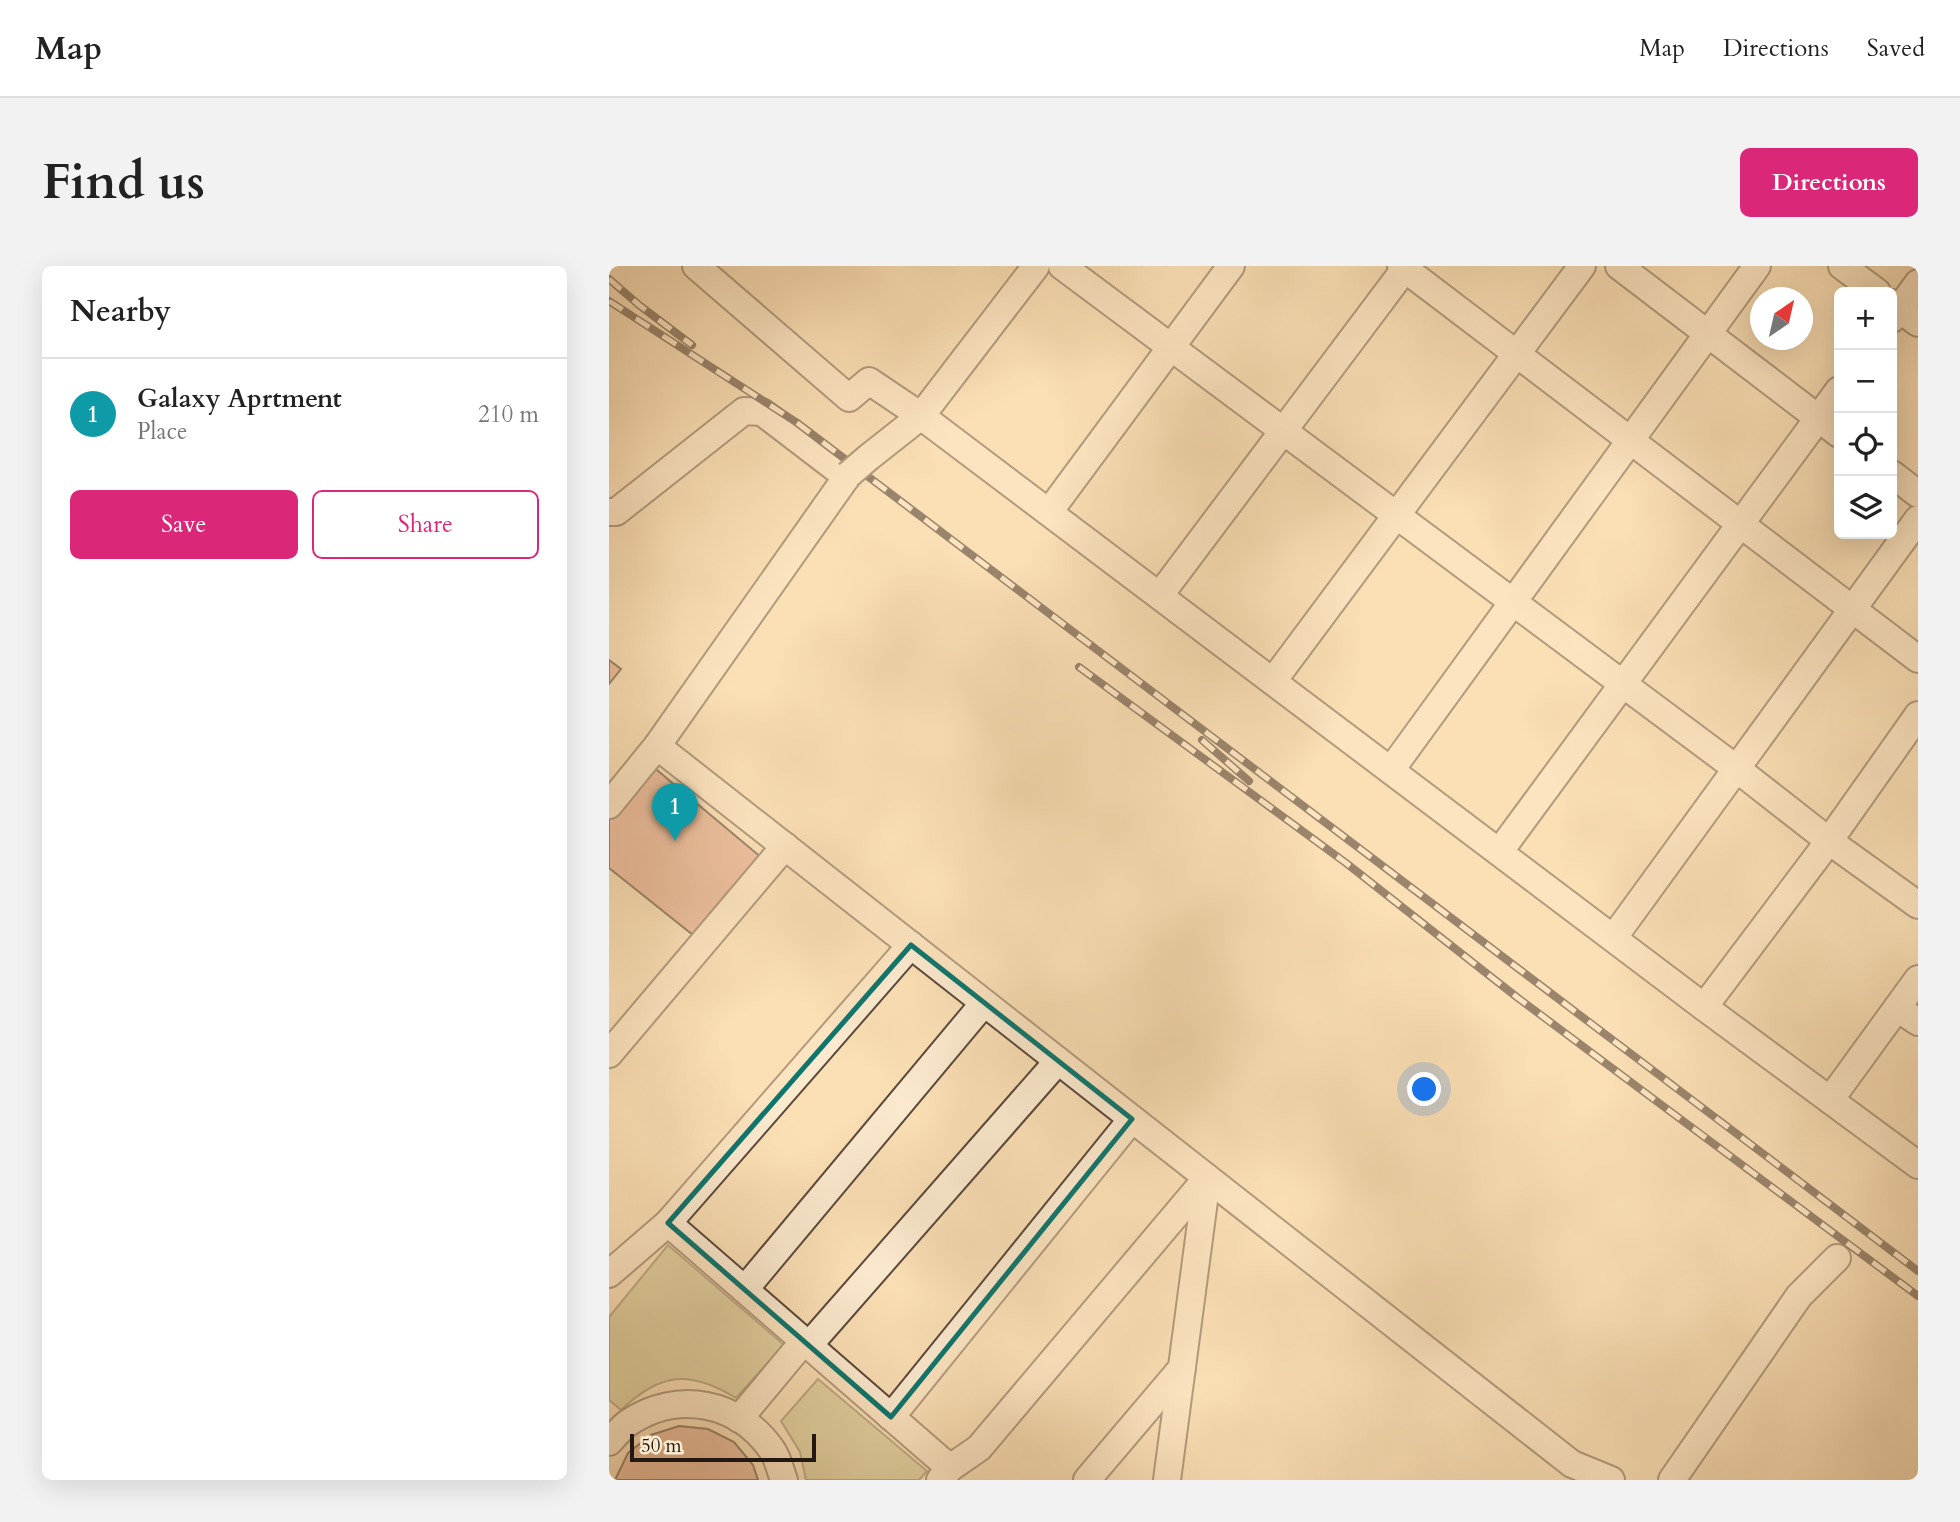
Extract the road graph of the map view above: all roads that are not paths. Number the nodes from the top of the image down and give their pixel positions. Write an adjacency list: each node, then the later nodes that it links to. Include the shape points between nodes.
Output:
1 (696, 266): 17 (street, via 849,398 869,381)
2 (1036, 266): 17 (street)
3 (1062, 266): 14 (street)
4 (1231, 266): 14 (street)
5 (1582, 266): 15 (street)
6 (1619, 266): 13 (street)
7 (1757, 266): 13 (street)
8 (1842, 266): 11 (street)
9 (1404, 267): 15 (street); 19 (street)
10 (1918, 283): 12 (street)
11 (1870, 287)
12 (1900, 313)
13 (1707, 334): 18 (street); 20 (street)
14 (1171, 347): 19 (street); 25 (street)
15 (1517, 354): 20 (street); 26 (street)
16 (1834, 408): 18 (street)
17 (921, 416): 21 (street, bridge); 25 (street)
18 (1829, 426): 28 (street)
19 (1283, 431): 26 (street); 29 (street)
20 (1630, 440): 28 (street); 30 (street)
21 (847, 476): 24 (street, via 762,412 744,411 616,512); 36 (street)
22 (1895, 476): 23 (street)
23 (1918, 494)
24 (609, 512)
25 (1049, 512): 29 (street)
26 (1396, 515): 30 (street); 33 (street)
27 (1918, 519): 31 (street)
28 (1741, 523): 31 (street); 34 (street)
29 (1160, 595): 33 (street)
30 (1512, 602): 34 (street); 38 (street)
31 (1853, 608): 32 (street); 37 (street)
32 (1918, 659)
33 (1273, 681): 38 (street)
34 (1622, 684): 37 (street); 42 (street)
35 (1918, 715): 40 (street)
36 (657, 746): 39 (street); 41 (street)
37 (1737, 769): 40 (street); 44 (street)
38 (1391, 770): 42 (street)
39 (609, 805)
40 (1829, 841): 43 (street); 48 (street)
41 (785, 846): 45 (street); 50 (street)
42 (1500, 851): 44 (street)
43 (1918, 905)
44 (1614, 937): 48 (street)
45 (911, 945): 47 (street); 56 (street)
46 (1918, 979): 49 (street)
47 (985, 1003): 51 (street); 59 (street)
48 (1704, 1007): 52 (street)
49 (1907, 1015): 52 (street)
50 (609, 1054)
51 (1058, 1061): 53 (street); 60 (street)
52 (1830, 1100): 54 (street)
53 (1132, 1119): 55 (street); 62 (street)
54 (1916, 1159)
55 (1207, 1178): 61 (street); 65 (street, via 979,1448); 69 (street, via 1572,1464)
56 (669, 1223): 58 (street); 59 (street)
57 (1837, 1258): 70 (street, via 1799,1296)
58 (609, 1275)
59 (745, 1290): 60 (street)
60 (806, 1343): 62 (street); 63 (street)
61 (1182, 1368): 67 (street); 68 (street)
62 (891, 1417): 65 (street)
63 (739, 1419): 64 (street, via 722,1409 689,1403 656,1408); 66 (street, via 773,1451)
64 (612, 1433)
65 (945, 1474)
66 (784, 1480)
67 (1087, 1480)
68 (1167, 1480)
69 (1611, 1480)
70 (1672, 1480)

